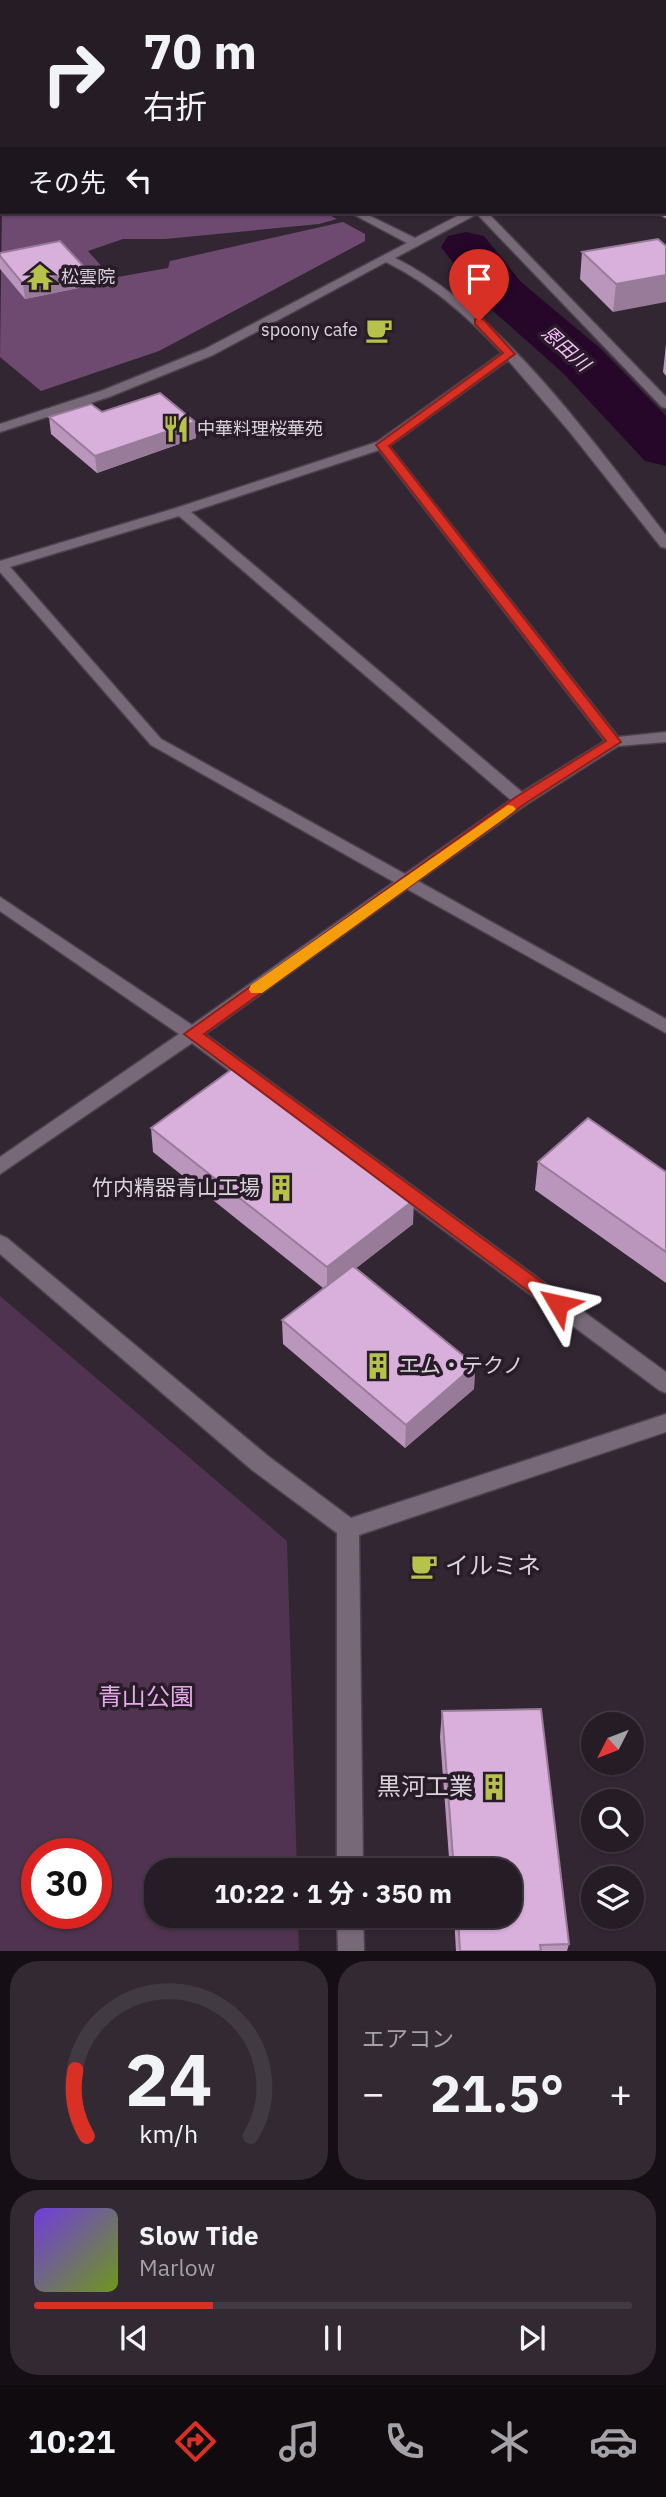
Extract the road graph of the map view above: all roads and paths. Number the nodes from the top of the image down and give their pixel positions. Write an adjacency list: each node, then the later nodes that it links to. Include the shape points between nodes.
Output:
1 (358, 214): 4 (street)
2 (469, 214): 4 (street)
3 (483, 214): 7 (street)
4 (416, 243): 5 (street)
5 (388, 259): 6 (street, via 464,306); 8 (street, via 209,352 105,394)
6 (510, 354): 9 (street); 11 (street)
7 (666, 404)
8 (0, 428)
9 (382, 445): 10 (street); 14 (street)
10 (181, 511): 12 (street); 15 (street)
11 (666, 544)
12 (0, 565): 16 (street, via 156,742)
13 (666, 737): 14 (street)
14 (614, 742): 15 (street)
15 (521, 800): 16 (street)
16 (407, 883): 18 (street); 19 (street)
17 (0, 903): 19 (street)
18 (666, 1027)
19 (192, 1034): 20 (street); 22 (street)
20 (0, 1167)
21 (0, 1243): 24 (street, via 260,1463)
22 (666, 1384)
23 (666, 1423): 24 (street)
24 (348, 1529): 25 (street)
25 (350, 1858)
26 (351, 1928): 27 (street)
27 (351, 1951)

